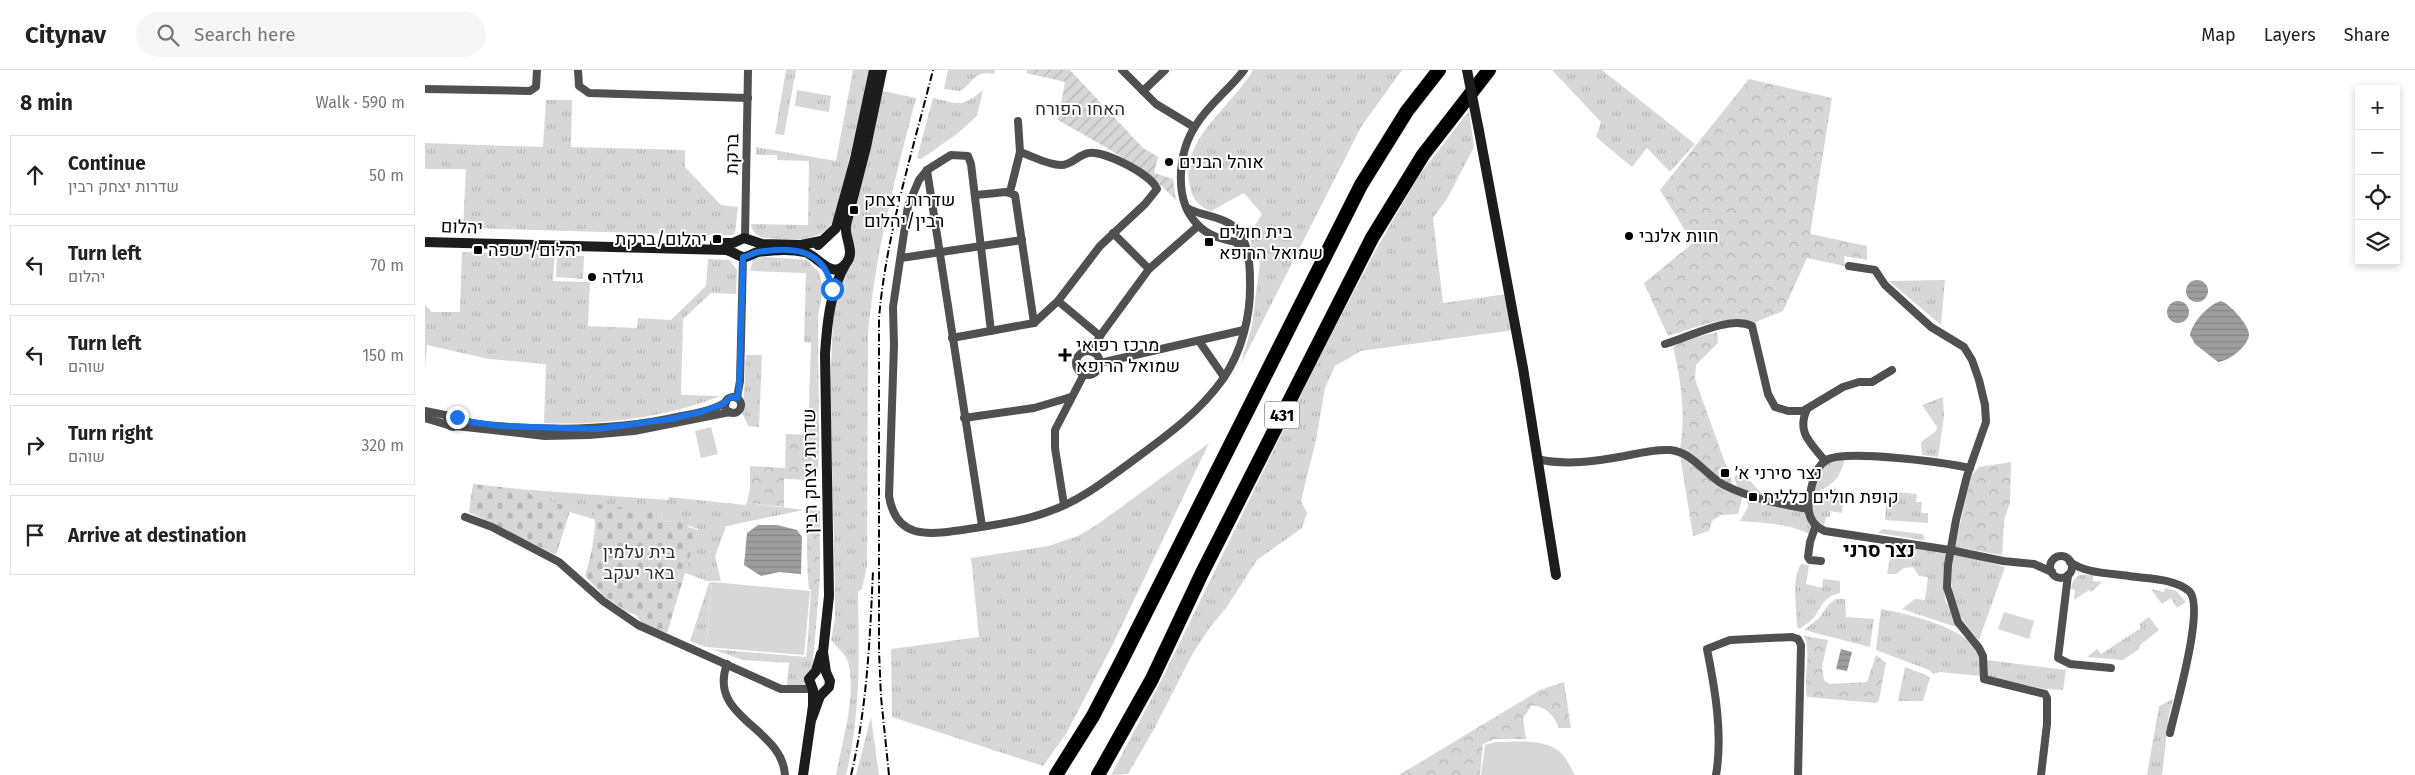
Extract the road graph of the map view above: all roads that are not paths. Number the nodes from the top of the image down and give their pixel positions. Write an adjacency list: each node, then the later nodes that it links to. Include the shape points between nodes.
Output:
1 (537, 70): 12 (street, via 536,87 529,92)
2 (578, 70): 14 (street, via 579,86 589,93)
3 (748, 70): 14 (street, ברקת)
4 (874, 70): 25 (street, via 836,228)
5 (883, 70): 29 (street, via 846,225)
6 (1122, 70): 13 (street)
7 (1165, 70): 13 (street)
8 (1244, 70): 16 (street, via 1206,109)
9 (1439, 70): 87 (highway, 431, via 1402,118 1361,185 1113,677)
10 (1467, 70): 63 (street, bridge, via 1510,293)
11 (1489, 70): 88 (highway, 431, via 1423,155 1371,238 1152,679)
12 (425, 89)
13 (1143, 91): 16 (street, via 1156,104)
14 (748, 98): 26 (street, ברקת)
15 (1018, 121): 17 (street)
16 (1194, 127): 21 (street, via 1186,149 1181,180 1181,192)
17 (1020, 152): 19 (street); 23 (street, via 1060,165 1088,153 1098,153 1146,176 1156,186 1155,193)
18 (927, 170): 20 (street, via 951,156 968,156); 31 (street); 34 (street, via 908,206)
19 (1010, 192): 20 (street); 27 (street, via 1015,195 1018,205)
20 (976, 195): 30 (street)
21 (1187, 208): 22 (street); 33 (street, via 1233,226)
22 (1198, 226): 33 (street, via 1223,240 1236,242); 38 (street)
23 (1113, 233): 38 (street); 40 (street)
24 (425, 236): 26 (street, יהלום, via 714,243)
25 (824, 239): 26 (street, יהלום, via 796,245); 29 (street, via 840,237); 35 (street, via 817,251)
26 (745, 240): 32 (street, via 735,247); 32 (street, via 754,248)
27 (1022, 240): 30 (street); 41 (street)
28 (425, 242): 32 (street, יהלום, via 726,250)
29 (849, 245): 36 (street, via 850,254)
30 (981, 246): 31 (street); 43 (street)
31 (940, 253): 34 (street); 45 (street)
32 (744, 254): 35 (street, יהלום, via 801,252 811,254); 54 (street)
33 (1246, 254): 42 (street, via 1251,293)
34 (901, 258): 70 (street, via 893,307 891,507 906,528 921,533 938,534)
35 (821, 263): 36 (street, via 833,269); 39 (street, שדרות יצחק רבין, via 829,276)
36 (845, 265): 39 (street, שדרות יצחק רבין)
37 (1849, 266): 65 (street, via 1875,270 1885,285 1931,327 1954,339 1968,352 1979,380 1986,415 1985,427)
38 (1149, 269): 44 (street)
39 (833, 297): 83 (street, שדרות יצחק רבין, via 825,354 829,596)
40 (1058, 301): 41 (street); 44 (street)
41 (1034, 323): 43 (street)
42 (1244, 330): 46 (street); 52 (street)
43 (991, 331): 45 (street)
44 (1100, 336): 48 (street)
45 (952, 338): 61 (street)
46 (1199, 341): 49 (street); 52 (street)
47 (1665, 344): 56 (street, via 1720,326 1752,326 1772,403 1788,411)
48 (1092, 352): 49 (street); 51 (street, via 1081,354 1077,360)
49 (1100, 363): 51 (street, via 1095,373)
50 (1892, 370): 56 (street, via 1872,382 1843,387)
51 (1083, 374): 53 (street)
52 (1224, 377): 66 (street, via 1186,422)
53 (1071, 397): 61 (street, via 1034,408); 66 (street, via 1055,430)
54 (737, 398): 55 (street, via 731,397); 58 (street, via 741,402 740,408 734,413)
55 (726, 402): 58 (street); 59 (street, via 671,419 597,429 500,426)
56 (1807, 409): 64 (street, via 1804,434)
57 (425, 411): 59 (street)
58 (729, 412): 62 (street, via 635,431 589,435 539,435)
59 (454, 417): 62 (street, via 459,422)
60 (425, 418): 62 (street)
61 (964, 418): 70 (street)
62 (452, 426)
63 (1537, 459): 67 (street, via 1594,461 1670,450 1690,457 1722,484 1745,494); 79 (street)
64 (1825, 461): 65 (street, via 1845,456 1871,457); 67 (street, via 1813,482)
65 (1970, 468): 71 (street)
66 (1064, 505): 70 (street, via 1029,518)
67 (1808, 510): 69 (street)
68 (465, 517): 81 (street, via 487,524 559,562 603,601 638,625)
69 (1816, 525): 71 (street, via 1825,531); 73 (street, via 1808,557)
70 (982, 526)
71 (1950, 550): 75 (street); 91 (street, via 1949,599 1958,622 1983,656 1985,679 2045,694 2047,698)
72 (2054, 559): 74 (street, via 2064,556); 75 (street); 77 (street, via 2051,565)
73 (1821, 561)
74 (2071, 562): 76 (street); 78 (street)
75 (2034, 564): 77 (street)
76 (2087, 570): 78 (street); 84 (street, via 2175,584 2193,597 2189,650)
77 (2055, 574): 78 (street, via 2064,577); 80 (street)
78 (2069, 574): 80 (street)
79 (1556, 575)
80 (2065, 592): 82 (street, via 2058,658 2070,664)
81 (727, 664): 83 (street, via 781,689); 85 (street, via 723,687 725,697 771,744)
82 (2111, 668)
83 (817, 682): 86 (street, שדרות יצחק רבין)
84 (2170, 733)
85 (785, 775)
86 (803, 775)
87 (1056, 775)
88 (1098, 775)
89 (1716, 775): 90 (street, via 1715,691 1707,649 1730,640 1792,637 1801,645)
90 (1798, 775)
91 (2041, 775)

